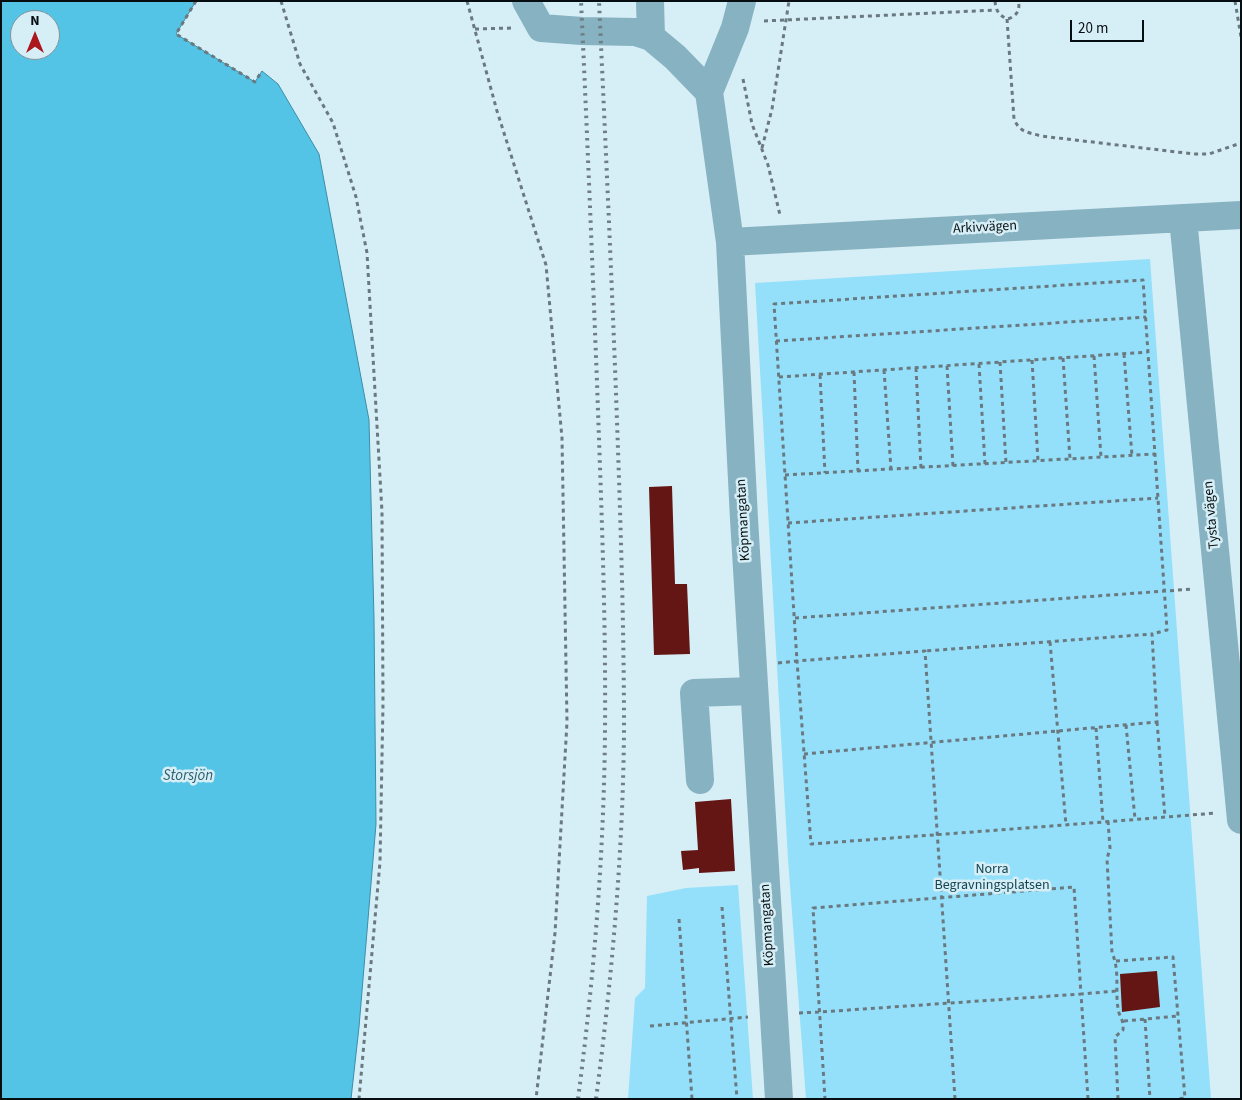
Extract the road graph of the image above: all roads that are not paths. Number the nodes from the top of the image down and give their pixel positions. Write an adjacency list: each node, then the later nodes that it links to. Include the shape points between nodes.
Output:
1 (526, 1): 4 (street, via 541,28 635,32)
2 (650, 1): 4 (street)
3 (742, 1): 5 (street, via 736,28)
4 (651, 37): 5 (street)
5 (709, 92): 8 (street, Köpmangatan)
6 (1241, 214): 7 (street, Arkivvägen)
7 (1183, 218): 8 (street, Arkivvägen); 11 (street, Tysta vägen)
8 (730, 242): 9 (street, Köpmangatan)
9 (754, 678): 10 (street, via 694,693); 12 (street, Köpmangatan)
10 (700, 780)
11 (1240, 814)
12 (779, 1099)

